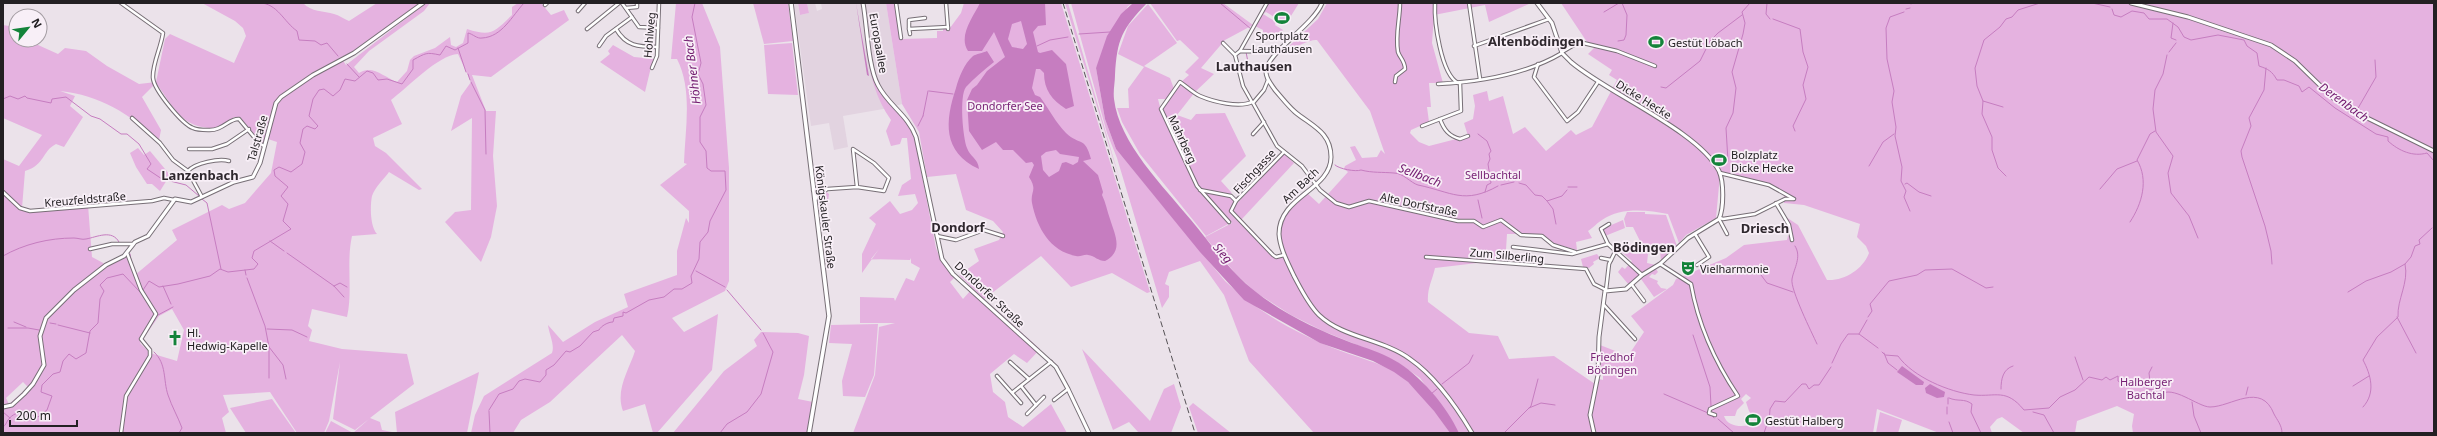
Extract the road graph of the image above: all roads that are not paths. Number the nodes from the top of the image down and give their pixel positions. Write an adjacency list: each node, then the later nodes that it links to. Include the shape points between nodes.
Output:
1 (121, 3): 52 (street, via 163,33 153,79 156,88 184,121 194,129 220,130 236,118)
2 (423, 3): 55 (street, Talstraße, via 354,53 313,75 281,97 276,103)
3 (585, 3): 19 (street)
4 (620, 3): 18 (street); 24 (street)
5 (637, 3): 18 (street, via 637,7)
6 (659, 3): 23 (street, Hohlweg)
7 (791, 3): 64 (main road, Königskauler Straße)
8 (863, 3): 49 (street, Europaallee, via 876,81 884,94)
9 (896, 3): 28 (street)
10 (946, 3): 26 (street, via 948,28)
11 (1267, 3): 33 (street)
12 (1322, 3): 34 (street, via 1314,18)
13 (1400, 3): 42 (street, via 1398,42 1399,53 1405,61 1405,69 1396,76)
14 (1435, 3): 44 (street, via 1435,20 1447,72)
15 (1469, 3): 31 (street)
16 (1537, 3): 22 (street, Dicke Hecke)
17 (2131, 3): 57 (street, via 2183,15 2271,45 2295,61 2347,108)
18 (626, 8): 20 (street)
19 (578, 11)
20 (632, 17): 23 (street, via 639,26); 25 (street)
21 (925, 18): 26 (street, via 909,20)
22 (1549, 19): 31 (street); 35 (street, Dicke Hecke)
23 (658, 28): 32 (street, Hohlweg)
24 (587, 29)
25 (616, 29): 30 (street, via 606,36); 32 (street, via 631,45)
26 (910, 29): 27 (street)
27 (910, 34)
28 (901, 38)
29 (1223, 43): 36 (street)
30 (599, 46)
31 (1474, 46): 40 (street)
32 (657, 47): 39 (street, Hohlweg, via 657,60)
33 (1240, 51): 34 (street); 36 (street)
34 (1278, 52): 41 (street, via 1267,64)
35 (1562, 52): 37 (street); 38 (street, via 1579,42 1617,50); 43 (street, Dicke Hecke, via 1580,70)
36 (1235, 55): 46 (street, Alte Dorfstraße, via 1243,86)
37 (1538, 64): 40 (street, via 1514,73); 43 (street, via 1534,77 1567,121 1578,112)
38 (1655, 66)
39 (652, 68)
40 (1480, 79): 44 (street)
41 (1268, 80): 46 (street, via 1262,93); 62 (street, Am Bach, via 1292,109 1319,128 1326,138 1331,153 1330,164)
42 (1395, 82)
43 (1598, 82): 61 (street, Dicke Hecke, via 1688,139 1713,162)
44 (1459, 83): 45 (street); 48 (street, via 1461,111)
45 (1438, 84)
46 (1252, 102): 50 (street, Alte Dorfstraße); 66 (street, Mahrberg, via 1241,104 1199,96 1180,82 1161,109)
47 (132, 118): 60 (street, via 161,144 173,160)
48 (1440, 119): 51 (street); 54 (street, via 1445,131 1456,138)
49 (909, 121): 79 (street, Dondorfer Straße, via 916,137)
50 (1264, 122): 53 (street); 58 (street, Alte Dorfstraße, via 1275,144)
51 (1422, 126)
52 (249, 129): 55 (street); 56 (street, via 227,144 212,149)
53 (1253, 134)
54 (1468, 136)
55 (264, 146): 69 (street, Talstraße, via 253,177 234,182)
56 (189, 149)
57 (2434, 151)
58 (1284, 152): 62 (street, Alte Dorfstraße, via 1302,166); 72 (street, Fischgasse)
59 (229, 161): 60 (street, via 212,162)
60 (188, 170): 69 (street)
61 (1720, 173): 73 (street, via 1762,182 1794,199); 74 (street)
62 (1315, 185): 87 (street, Alte Dorfstraße, via 1345,207 1370,201 1458,221 1474,221 1486,228 1501,220 1521,235 1542,236 1553,245); 89 (street, Am Bach, via 1293,203 1282,220 1279,233)
63 (857, 187): 63 (street, via 852,150 853,149 874,163 889,178 884,190); 65 (street)
64 (813, 190): 65 (street); 68 (street); 71 (main road, Königskauler Straße)
65 (826, 190): 68 (street)
66 (1200, 190): 72 (street, via 1231,196); 75 (street, Mahrberg)
67 (3, 192): 70 (street, Kreuzfeldstraße, via 20,208 30,211 164,198)
68 (821, 192): 71 (street)
69 (202, 197): 70 (street, Talstraße, via 192,202 178,198)
70 (174, 200): 82 (street, via 148,236)
71 (815, 200): 116 (main road, Königskauler Straße, via 829,320)
72 (1236, 201): 89 (street, via 1232,213 1273,255)
73 (1776, 203): 74 (street, via 1756,214 1723,220); 81 (street, via 1790,229)
74 (1720, 218): 77 (street); 78 (street)
75 (1230, 222)
76 (1609, 224): 83 (street, via 1601,229)
77 (1695, 234): 93 (street, via 1686,239); 94 (street, via 1709,257)
78 (1727, 234)
79 (936, 236): 80 (street, via 956,240 984,230); 102 (street, Dondorfer Straße, via 942,259 949,270)
80 (1003, 236)
81 (1792, 240)
82 (133, 244): 85 (street, via 112,244); 88 (street)
83 (1608, 244): 86 (street); 87 (street)
84 (1513, 247): 87 (street, via 1569,254)
85 (90, 249)
86 (1616, 250): 92 (street); 95 (street)
87 (1575, 252)
88 (127, 253): 112 (street, via 106,265 74,290 46,318 40,336 44,365 24,394 12,405); 115 (street, via 141,290 156,314 141,339 150,350 150,356 126,396)
89 (1284, 255): 118 (street, Am Bach, via 1319,315 1337,327 1389,347 1411,360 1433,380)
90 (1426, 257): 97 (street, Zum Silberling, via 1586,268 1594,284)
91 (1601, 258): 92 (street)
92 (1611, 260): 97 (street)
93 (1660, 264): 95 (street); 114 (street, via 1691,284 1707,338 1722,373 1738,396 1710,409 1709,412)
94 (1697, 265)
95 (1642, 275): 96 (street)
96 (1632, 285): 97 (street, via 1623,291); 98 (street)
97 (1606, 290): 99 (street)
98 (1644, 301)
99 (1604, 305): 100 (street); 119 (street, via 1599,337 1598,375 1590,415)
100 (1635, 339)
101 (1010, 362): 104 (street)
102 (1051, 362): 104 (street); 106 (street, Dondorfer Straße)
103 (997, 376): 107 (street)
104 (1030, 379): 105 (street)
105 (1021, 386): 107 (street); 111 (street)
106 (1068, 389): 109 (street); 117 (street, Dondorfer Straße)
107 (1013, 392): 110 (street)
108 (1044, 397): 111 (street)
109 (1054, 400)
110 (1021, 403)
111 (1036, 406): 113 (street)
112 (3, 407)
113 (1027, 414)
114 (1715, 415)
115 (121, 432)
116 (809, 433)
117 (1089, 433)
118 (1472, 433)
119 (1594, 433)

